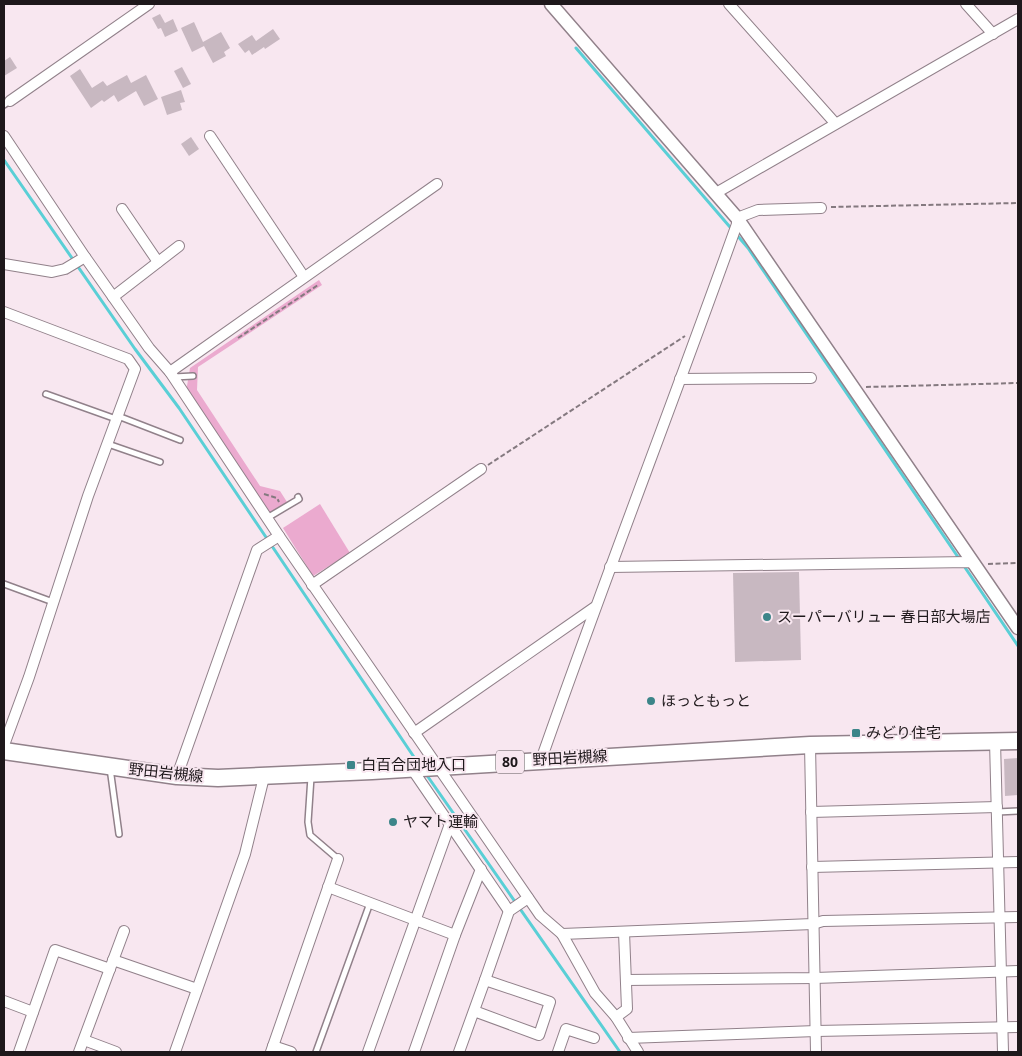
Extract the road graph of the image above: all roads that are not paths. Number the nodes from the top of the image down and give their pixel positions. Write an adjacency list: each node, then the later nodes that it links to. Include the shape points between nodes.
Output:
1 (149, 4): 7 (street)
2 (552, 4): 12 (street)
3 (729, 4): 8 (street)
4 (966, 4): 6 (street)
5 (1016, 22): 6 (street)
6 (993, 34): 8 (street)
7 (7, 103)
8 (835, 123): 12 (street)
9 (4, 136): 17 (street)
10 (210, 136): 20 (street)
11 (437, 184): 20 (street)
12 (716, 193): 15 (street)
13 (821, 208): 15 (street, via 758,210)
14 (122, 209): 18 (street)
15 (737, 221): 26 (street); 36 (street)
16 (179, 246): 18 (street)
17 (85, 257): 19 (street, via 52,272); 21 (street)
18 (158, 262): 21 (street)
19 (4, 264)
20 (304, 277): 23 (street)
21 (113, 296): 23 (street)
22 (4, 312): 28 (street, via 128,359 136,369)
23 (172, 375): 24 (lane); 34 (street)
24 (193, 376)
25 (811, 378): 26 (street)
26 (680, 379): 37 (street)
27 (46, 394): 28 (lane)
28 (117, 417): 29 (lane); 30 (street)
29 (180, 440)
30 (108, 444): 31 (lane); 40 (street)
31 (160, 462)
32 (481, 469): 39 (street)
33 (298, 497): 34 (lane)
34 (267, 518): 35 (street)
35 (279, 536): 39 (street); 54 (street, via 257,550)
36 (972, 563): 37 (street); 42 (street)
37 (610, 567): 41 (street)
38 (4, 584): 40 (lane)
39 (312, 585): 43 (street)
40 (54, 602): 46 (street)
41 (595, 607): 43 (street); 49 (street)
42 (1018, 628)
43 (414, 733): 51 (street)
44 (995, 741): 45 (main road, 野田岩槻線 / 80); 47 (main road, 野田岩槻線 / 80); 56 (street)
45 (1018, 741)
46 (4, 745)
47 (810, 745): 49 (main road, 野田岩槻線 / 80); 58 (street)
48 (4, 751): 50 (main road, 野田岩槻線 / 80)
49 (541, 760): 51 (main road, 野田岩槻線 / 80)
50 (110, 766): 54 (main road, 野田岩槻線 / 80); 60 (lane)
51 (437, 767): 52 (main road, 野田岩槻線 / 80); 67 (street)
52 (412, 769): 53 (main road, 野田岩槻線 / 80); 59 (street)
53 (312, 774): 55 (main road, 野田岩槻線 / 80); 61 (lane, via 310,835)
54 (177, 776): 55 (main road, 野田岩槻線 / 80)
55 (264, 777): 84 (street, via 245,854)
56 (997, 809): 57 (lane); 58 (street); 62 (street)
57 (1018, 811)
58 (811, 812): 64 (street)
59 (450, 824): 65 (street); 72 (street)
60 (119, 834)
61 (338, 859): 66 (street)
62 (998, 862): 63 (street); 64 (street); 70 (street)
63 (1018, 862)
64 (812, 866): 73 (street)
65 (481, 869): 69 (street); 76 (street)
66 (328, 887): 68 (street); 95 (street)
67 (528, 898): 69 (street); 77 (street, via 540,915)
68 (370, 903): 72 (street); 101 (lane)
69 (510, 910): 82 (street)
70 (999, 917): 71 (street); 73 (street, via 823,921); 79 (street)
71 (1018, 917)
72 (415, 920): 76 (street); 102 (street)
73 (814, 924): 75 (street); 81 (street)
74 (124, 931): 78 (street)
75 (624, 932): 77 (street); 83 (street)
76 (455, 934): 103 (street)
77 (562, 934): 88 (street, via 595,993)
78 (112, 964): 84 (street); 87 (street, via 55,950); 94 (street)
79 (1001, 971): 80 (street); 81 (street); 89 (street)
80 (1018, 971)
81 (815, 978): 83 (street); 91 (street)
82 (485, 980): 86 (street); 86 (street, via 550,1002 539,1035)
83 (626, 980): 88 (street, via 626,1009)
84 (196, 989): 99 (street)
85 (4, 1001): 87 (street)
86 (474, 1011): 104 (street)
87 (33, 1012): 96 (street)
88 (616, 1017): 93 (street)
89 (1002, 1027): 90 (street); 91 (street); 108 (street)
90 (1018, 1027)
91 (816, 1032): 93 (street); 107 (street)
92 (594, 1038): 105 (street, via 566,1029)
93 (628, 1038): 106 (street)
94 (84, 1040): 97 (street); 98 (street)
95 (272, 1049): 100 (street)
96 (19, 1052)
97 (79, 1052)
98 (116, 1052)
99 (174, 1052)
100 (291, 1052)
101 (316, 1052)
102 (368, 1052)
103 (414, 1052)
104 (459, 1052)
105 (558, 1052)
106 (638, 1052)
107 (816, 1052)
108 (1003, 1052)

